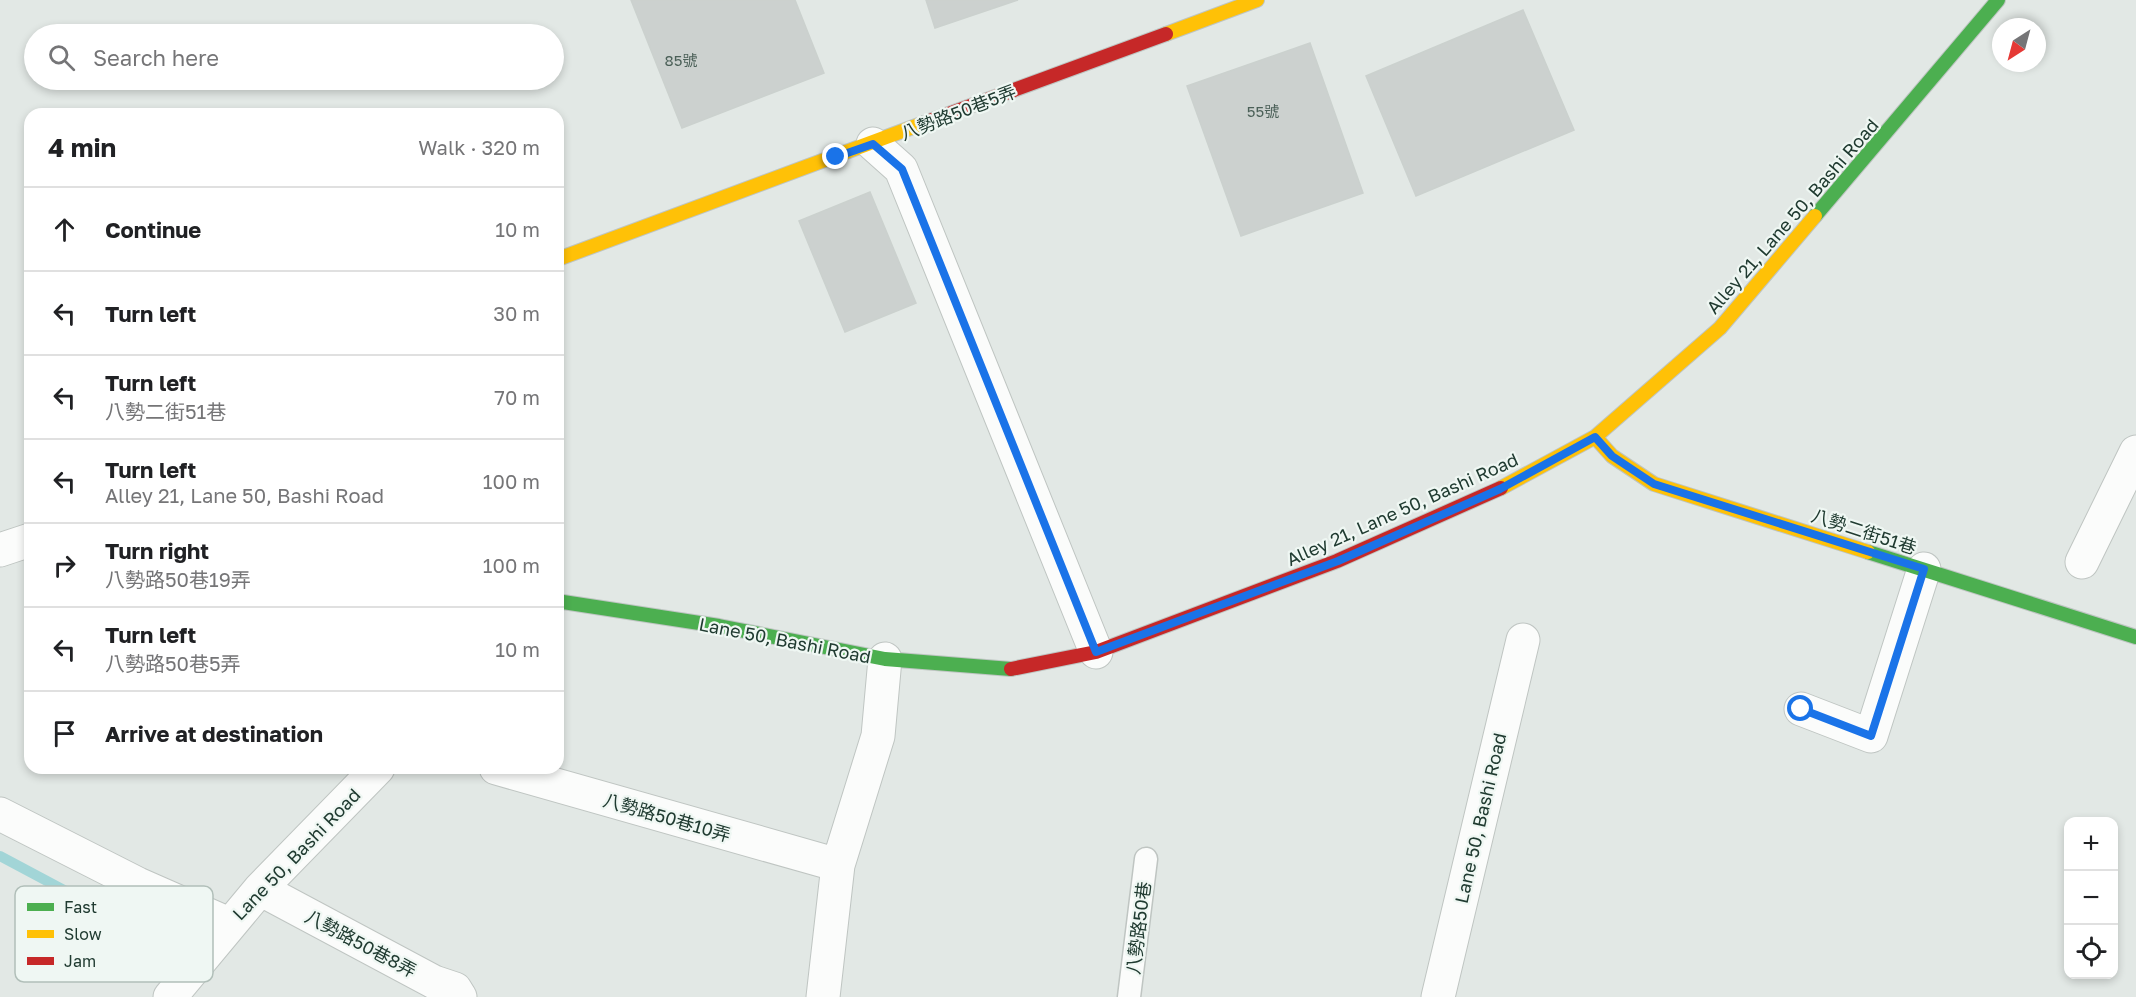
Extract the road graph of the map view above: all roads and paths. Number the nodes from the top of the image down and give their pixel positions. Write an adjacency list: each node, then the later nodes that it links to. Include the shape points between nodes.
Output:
1 (1257, 0): 3 (street, 八勢路50巷5弄)
2 (1998, 0): 5 (street, Alley 21, Lane 50, Bashi Road, via 1720,328)
3 (873, 144): 4 (street, 八勢路50巷5弄); 14 (street, via 902,169)
4 (564, 257)
5 (1595, 437): 10 (street, 八勢二街51巷, via 1612,456 1654,484); 14 (street, Alley 21, Lane 50, Bashi Road, via 1500,489 1338,561)
6 (2136, 452): 9 (street)
7 (24, 542): 8 (street)
8 (0, 550)
9 (2082, 562)
10 (1924, 569): 12 (street, 八勢二街51巷); 16 (street, via 1871,736)
11 (564, 602): 15 (street, Lane 50, Bashi Road, via 719,626)
12 (2136, 637)
13 (1523, 640): 32 (street, Lane 50, Bashi Road)
14 (1096, 652): 15 (street, Alley 21, Lane 50, Bashi Road, via 1015,669)
15 (885, 659): 21 (street, Lane 50, Bashi Road, via 878,736)
16 (1801, 709)
17 (372, 774): 23 (street, Lane 50, Bashi Road)
18 (517, 774): 21 (street, 八勢路50巷10弄)
19 (0, 814): 22 (street)
20 (1146, 859): 31 (lane, 八勢路50巷)
21 (838, 865): 30 (street, Lane 50, Bashi Road)
22 (143, 886)
23 (260, 889): 25 (street, Lane 50, Bashi Road); 29 (street, 八勢路50巷8弄, via 434,982 455,989)
24 (213, 917): 25 (street)
25 (229, 924): 26 (street, Lane 50, Bashi Road)
26 (213, 944)
27 (182, 982): 28 (street, Lane 50, Bashi Road)
28 (170, 997)
29 (460, 997)
30 (823, 997)
31 (1129, 997)
32 (1438, 997)

